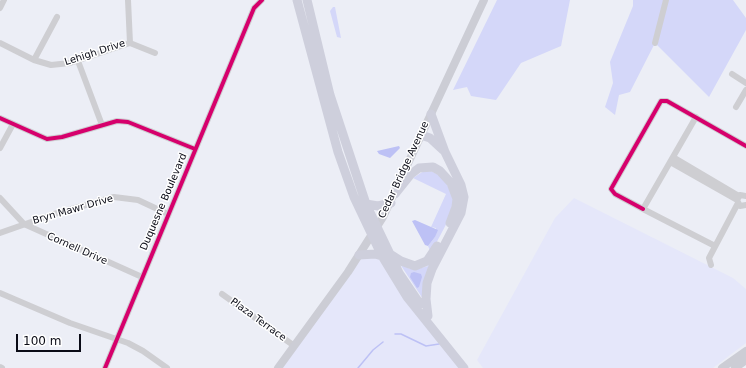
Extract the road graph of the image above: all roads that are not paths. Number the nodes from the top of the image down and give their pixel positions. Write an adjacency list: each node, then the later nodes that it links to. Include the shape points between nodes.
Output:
1 (4, 0): 8 (street)
2 (128, 0): 11 (street, Lehigh Drive)
3 (259, 0): 28 (street, Duquesne Boulevard)
4 (297, 0): 41 (highway, via 338,152 354,197)
5 (307, 0): 36 (highway, via 330,95)
6 (484, 0): 20 (main road, Cedar Bridge Avenue)
7 (666, 0): 12 (street)
8 (0, 8)
9 (56, 17): 14 (street)
10 (0, 43): 14 (street, Lehigh Drive)
11 (130, 43): 13 (street); 15 (street, Lehigh Drive)
12 (655, 43)
13 (155, 53)
14 (34, 60): 15 (street, Lehigh Drive, via 51,65)
15 (78, 61): 24 (street)
16 (732, 74): 17 (street)
17 (746, 83)
18 (746, 90): 19 (street)
19 (736, 107)
20 (431, 114): 25 (main road, Cedar Bridge Avenue); 29 (highway)
21 (696, 117): 26 (street); 30 (street); 38 (street, via 664,100 660,103 611,189 615,194)
22 (0, 118): 23 (street)
23 (13, 124): 24 (street, via 47,139); 27 (street)
24 (102, 125): 28 (street, via 117,121 128,122)
25 (421, 135): 29 (highway, via 430,138); 31 (main road, Cedar Bridge Avenue)
26 (746, 146)
27 (0, 148)
28 (195, 149): 39 (street, Duquesne Boulevard)
29 (446, 152): 50 (highway, via 461,185 464,203 462,213 429,276 426,291)
30 (672, 160): 34 (street); 38 (street)
31 (395, 194): 35 (main road, Cedar Bridge Avenue); 44 (highway, via 419,168 433,167 451,183 456,207 427,261 409,265)
32 (746, 195): 34 (street)
33 (0, 198): 40 (street, Cornell Drive)
34 (738, 200): 37 (street, via 740,206); 43 (street)
35 (391, 203): 36 (highway, via 378,206); 41 (main road, Cedar Bridge Avenue)
36 (366, 204): 41 (highway)
37 (746, 205)
38 (643, 209): 43 (street)
39 (168, 214): 40 (street, Bryn Mawr Drive, via 138,200 114,197); 47 (street, Duquesne Boulevard)
40 (24, 224): 42 (street, Bryn Mawr Drive); 47 (street, Cornell Drive)
41 (374, 231): 44 (highway); 45 (main road, Cedar Bridge Avenue)
42 (0, 232)
43 (715, 246): 46 (street, via 709,258)
44 (385, 254): 45 (highway); 50 (highway); 58 (highway, via 406,297)
45 (359, 255): 52 (main road, Cedar Bridge Avenue)
46 (711, 265)
47 (142, 277): 51 (street, Duquesne Boulevard)
48 (0, 293): 51 (street)
49 (222, 294): 52 (street, Plaza Terrace)
50 (428, 316): 59 (highway)
51 (116, 339): 55 (street, Duquesne Boulevard); 56 (street, via 143,350)
52 (293, 346): 57 (main road, Cedar Bridge Avenue)
53 (746, 351): 60 (main road)
54 (746, 360): 61 (main road)
55 (105, 368)
56 (167, 368)
57 (278, 368)
58 (464, 368)
59 (470, 368)
60 (722, 368)
61 (735, 368)

